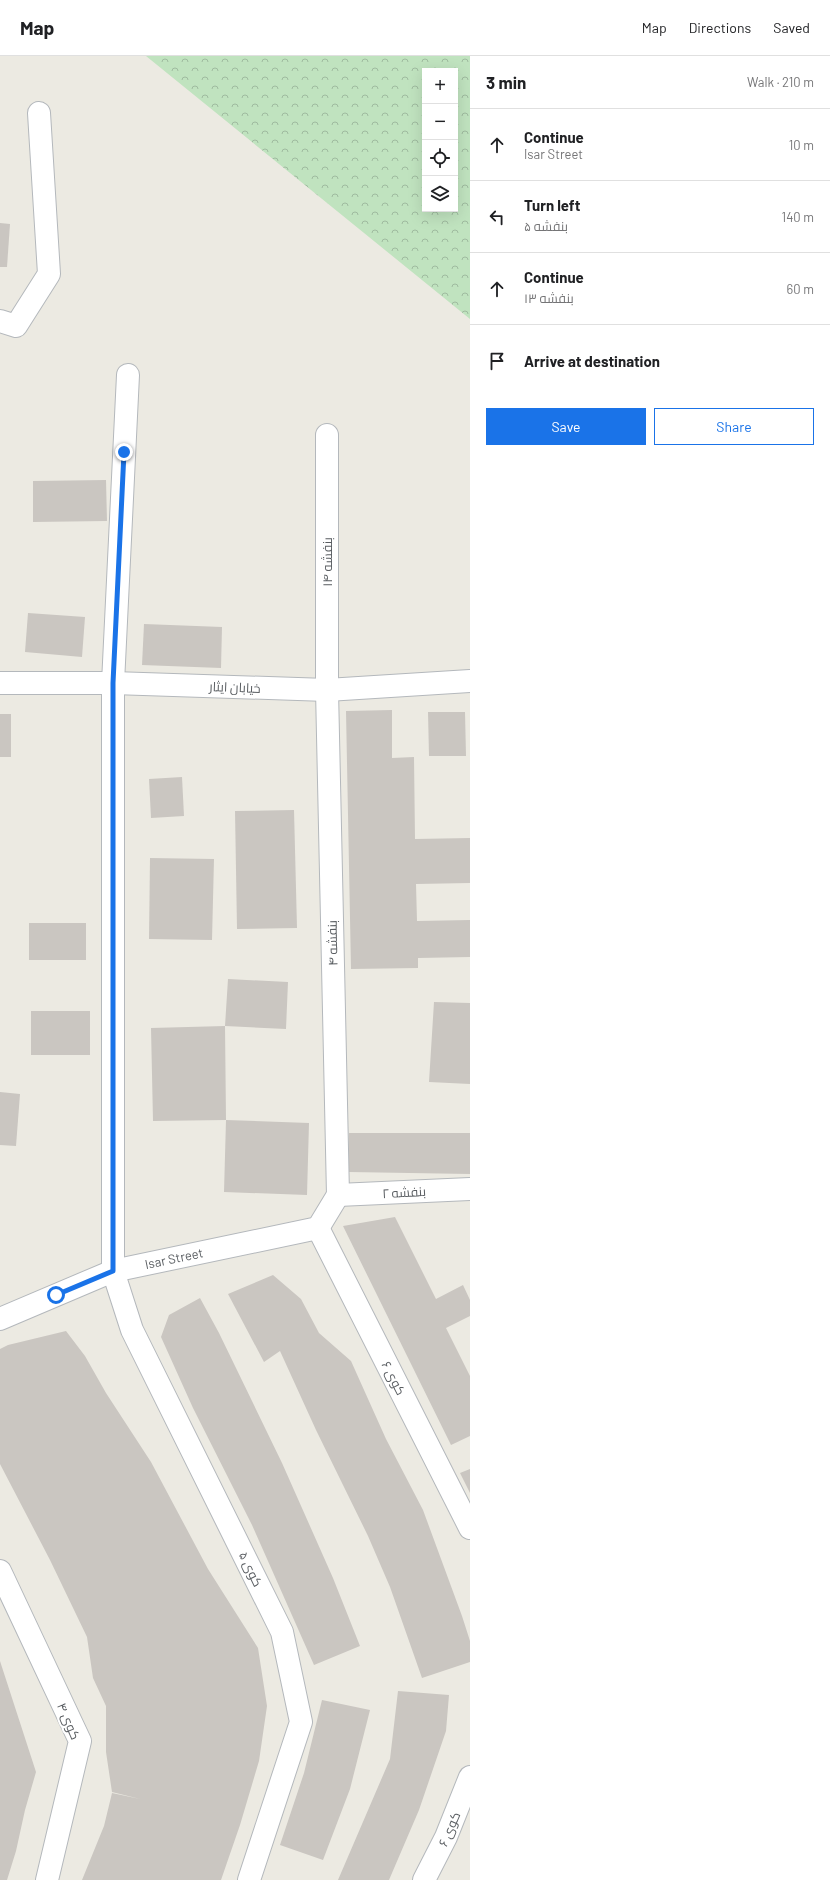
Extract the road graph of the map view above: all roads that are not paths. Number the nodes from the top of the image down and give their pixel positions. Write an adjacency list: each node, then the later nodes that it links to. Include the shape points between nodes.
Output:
1 (39, 114): 2 (street, via 49,274 16,326)
2 (0, 321)
3 (128, 375): 7 (street, کوی ۵)
4 (328, 435): 8 (street, بنفشه ۱۴)
5 (470, 681): 8 (street, خیابان ایثار)
6 (0, 683): 7 (street, خیابان ایثار)
7 (113, 683): 8 (street, خیابان ایثار); 12 (street, کوی ۵)
8 (327, 690): 10 (street, بنفشه ۴)
9 (470, 1189): 10 (street, بنفشه ۲)
10 (338, 1196): 11 (street)
11 (318, 1228): 12 (street, Isar Street); 14 (street, کوی ۶)
12 (113, 1271): 13 (street, Isar Street); 18 (street, کوی ۵, via 132,1330 282,1632 301,1722)
13 (0, 1318)
14 (470, 1528)
15 (0, 1571): 17 (street, کوی ۴, via 80,1741)
16 (470, 1777): 19 (street, کوی ۶, via 446,1836)
17 (47, 1880)
18 (249, 1880)
19 (424, 1880)

